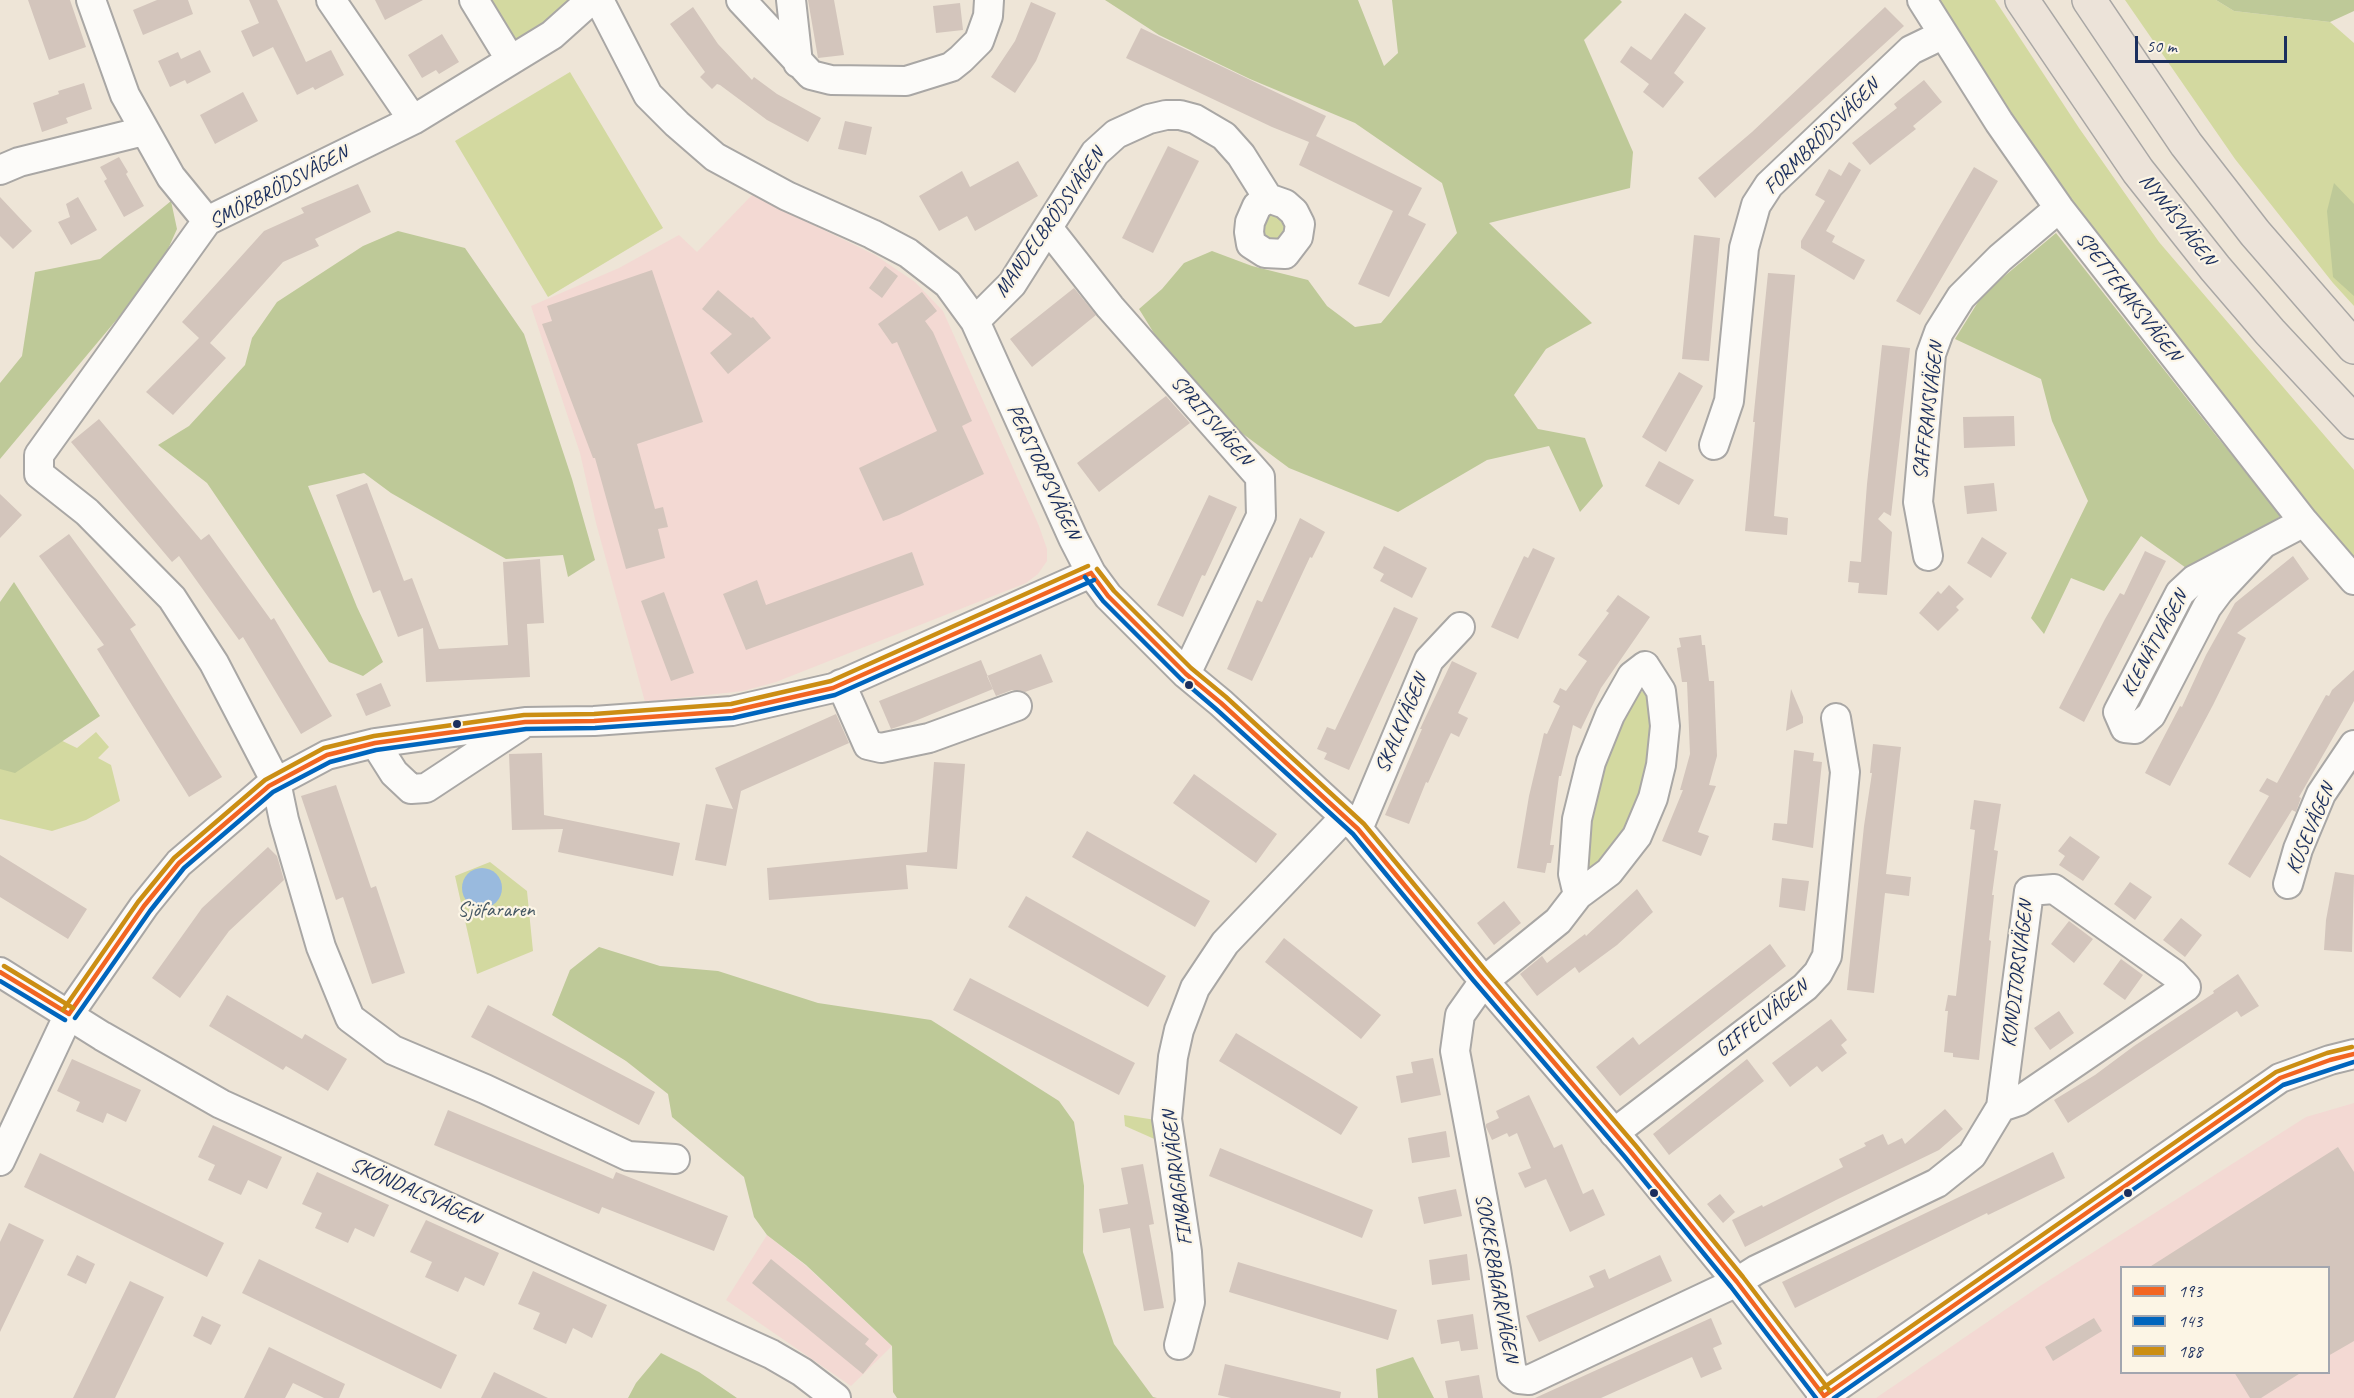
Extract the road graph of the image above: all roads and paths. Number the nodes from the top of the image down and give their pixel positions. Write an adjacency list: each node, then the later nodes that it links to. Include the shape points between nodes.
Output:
1 (91, 0): 16 (street, via 125,95)
2 (331, 0): 15 (street)
3 (474, 0): 13 (street)
4 (591, 0): 13 (street, SMÖRBRÖDSVÄGEN, via 552,35)
5 (599, 0): 22 (street, PERSTORPSVÄGEN, via 648,94 715,157 908,253 948,284)
6 (741, 0): 14 (street)
7 (791, 0): 14 (street)
8 (989, 0): 14 (street, via 988,16 978,41 951,67 906,81 831,80 811,75)
9 (1922, 0): 12 (street, SPETTEKAKSVÄGEN)
10 (2022, 0): 24 (highway, NYNÄSVÄGEN, via 2138,171)
11 (2089, 0): 23 (highway, via 2186,144 2255,233)
12 (1942, 35): 19 (street, SPETTEKAKSVÄGEN); 27 (street, FORMBRÖDSVÄGEN, via 1911,50 1769,185 1756,205 1744,248 1729,401)
13 (510, 59): 15 (street, SMÖRBRÖDSVÄGEN)
14 (798, 63)
15 (413, 120): 20 (street, SMÖRBRÖDSVÄGEN)
16 (144, 131): 17 (street); 20 (street, via 171,177)
17 (0, 170)
18 (1268, 198): 21 (street, MANDELBRÖDSVÄGEN, via 1224,136 1195,119 1166,115 1116,134 1095,153)
19 (2059, 208): 29 (street, SPETTEKAKSVÄGEN); 31 (street, SAFFRANSVÄGEN, via 1961,297 1939,332 1931,354 1918,502)
20 (207, 221): 42 (street, SMÖRBRÖDSVÄGEN, via 39,455 39,474 87,512 172,598 214,663)
21 (1048, 228): 22 (street, MANDELBRÖDSVÄGEN, via 1012,284); 35 (street, SPRITSVÄGEN, via 1110,307 1260,477 1261,516)
22 (975, 321): 32 (street, PERSTORPSVÄGEN)
23 (2341, 327): 25 (highway)
24 (2270, 332): 26 (highway, NYNÄSVÄGEN); 28 (highway)
25 (2354, 347)
26 (2354, 422)
27 (1714, 444)
28 (2354, 447)
29 (2304, 522): 30 (street, KLENÄTVÄGEN); 33 (street, SPETTEKAKSVÄGEN)
30 (2262, 545): 30 (street, KLENÄTVÄGEN, via 2207,607 2151,715 2135,729 2125,728 2118,712 2180,593 2194,580)
31 (1928, 556)
32 (1091, 573): 35 (street, PERSTORPSVÄGEN, via 1107,597); 36 (street)
33 (2354, 580)
34 (1460, 627): 43 (street, SKALKVÄGEN, via 1429,660)
35 (1186, 674): 43 (street, PERSTORPSVÄGEN)
36 (841, 684): 37 (street, via 868,745 881,748 929,738); 39 (street, via 732,711)
37 (1017, 706)
38 (1836, 718): 53 (street, GIFFELVÄGEN, via 1845,772 1827,956 1818,974)
39 (525, 722): 40 (street); 40 (street, via 426,788 411,789 394,773)
40 (375, 743): 42 (street, via 327,755)
41 (2354, 745): 44 (street, KUSEVÄGEN, via 2321,794)
42 (276, 782): 48 (street, via 179,863); 54 (street, via 321,947 350,1018 393,1050 628,1156)
43 (1351, 824): 47 (street, PERSTORPSVÄGEN); 57 (street, FINBAGARVÄGEN, via 1225,943 1195,988 1179,1030 1167,1119 1187,1252 1190,1302)
44 (2288, 884)
45 (1578, 895): 45 (street, via 1609,872 1636,836 1653,798 1665,726 1661,691 1645,666 1632,676 1610,715 1591,762 1577,819 1573,874); 47 (street, via 1558,921)
46 (0, 972): 48 (street, SKÖNDALSVÄGEN)
47 (1484, 981): 53 (street, PERSTORPSVÄGEN); 56 (street, SOCKERBAGARVÄGEN, via 1460,1015 1455,1052 1512,1373 1529,1380)
48 (69, 1014): 55 (street); 59 (street, SKÖNDALSVÄGEN, via 221,1104 771,1354)
49 (2354, 1054): 51 (street, via 2280,1078)
50 (2354, 1071): 51 (street)
51 (2250, 1100): 58 (street)
52 (2001, 1107): 52 (street, KONDITORSVÄGEN, via 2019,1101 2186,987 2174,974 2054,889 2029,891); 56 (street, KONDITORSVÄGEN, via 1972,1155 1937,1183)
53 (1614, 1133): 56 (street, PERSTORPSVÄGEN)
54 (675, 1159)
55 (0, 1161)
56 (1737, 1282): 58 (street, PERSTORPSVÄGEN)
57 (1179, 1345)
58 (1823, 1397)
59 (836, 1398)

